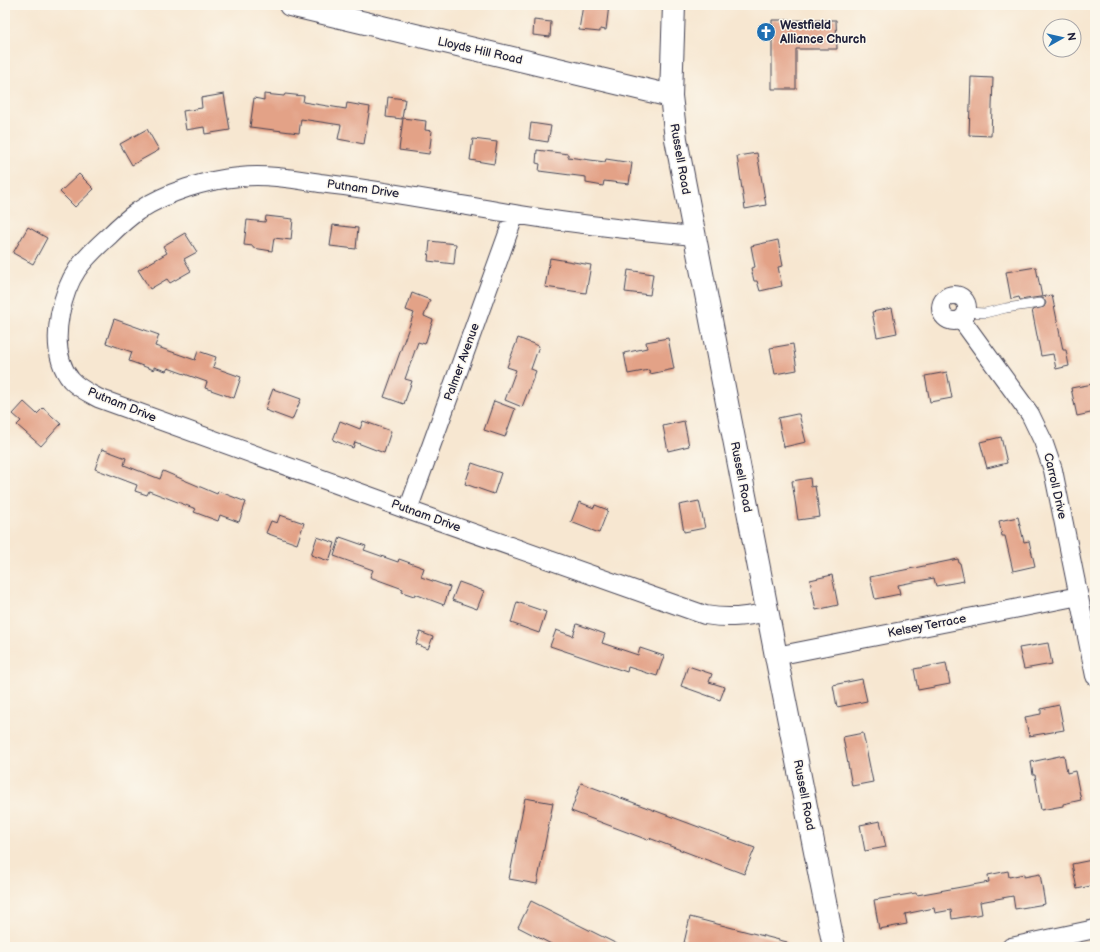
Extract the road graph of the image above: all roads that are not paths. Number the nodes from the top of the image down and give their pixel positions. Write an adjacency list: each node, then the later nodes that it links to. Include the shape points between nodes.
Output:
1 (290, 5): 3 (main road, Lloyds Hill Road)
2 (674, 5): 3 (main road, Russell Road)
3 (671, 96): 5 (main road, Russell Road, via 676,139)
4 (515, 214): 5 (street, Putnam Drive); 8 (street, Palmer Avenue); 8 (street, Putnam Drive, via 362,188 269,177 231,178 177,192 137,212 94,250 80,265 68,285 60,318 58,345 65,370 79,387 105,401)
5 (694, 236): 10 (main road, Russell Road)
6 (1040, 303): 7 (lane)
7 (963, 316): 9 (street, Carroll Drive, via 1030,414 1043,441 1053,470)
8 (408, 510): 10 (street, Putnam Drive, via 705,615 738,618)
9 (1079, 596): 11 (street, Kelsey Terrace); 12 (street, Carroll Drive)
10 (768, 612): 11 (main road, Russell Road)
11 (776, 656): 14 (main road, Russell Road)
12 (1095, 676)
13 (1095, 929): 15 (street)
14 (834, 947)
15 (1011, 947)

